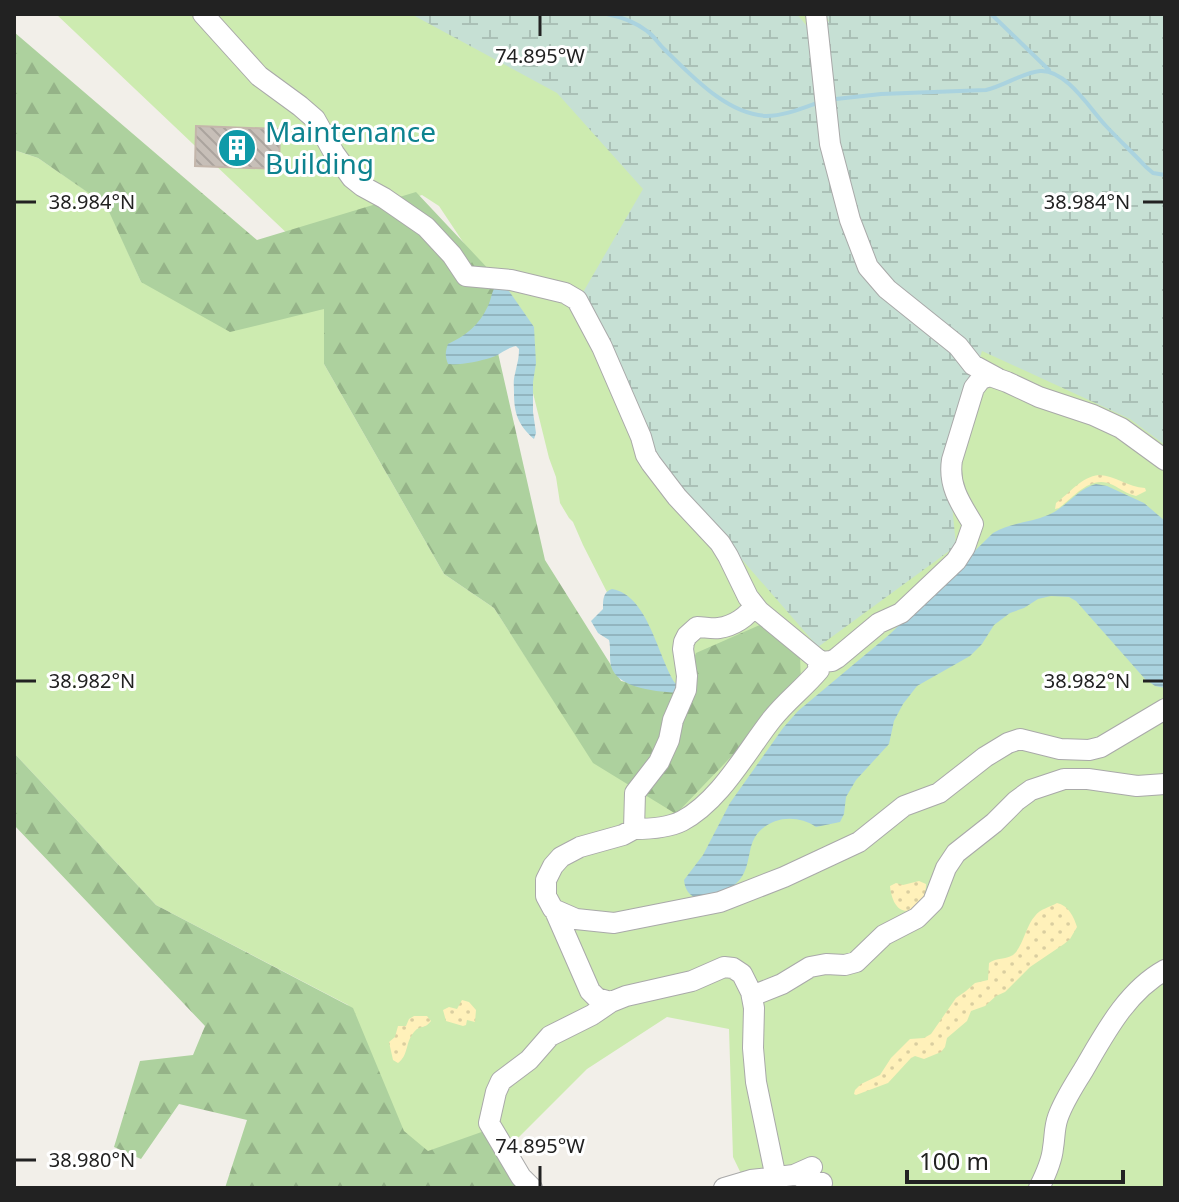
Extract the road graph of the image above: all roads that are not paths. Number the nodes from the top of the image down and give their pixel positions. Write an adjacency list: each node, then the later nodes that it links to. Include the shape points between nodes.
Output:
1 (203, 14): 5 (lane, via 259,76 315,119 352,178 426,227 466,276 511,280 577,300 646,455 724,550)
2 (816, 14): 3 (lane, via 830,144 868,267 958,346)
3 (974, 375): 4 (lane, via 1002,380 1093,415); 6 (lane, via 950,470 952,485 973,524 965,547 901,613)
4 (1165, 460)
5 (754, 605): 6 (lane); 9 (lane, via 732,624 697,627 687,636 686,690 663,755 635,793)
6 (822, 664): 9 (lane, via 702,806 675,824)
7 (1165, 709): 10 (lane, via 1089,750 1020,739 1008,743 939,793 904,806 859,842 720,902 614,923 579,920)
8 (1165, 784): 12 (lane, via 1064,779 1031,790 956,853 929,908 884,935 861,959 810,967 767,991)
9 (634, 829): 10 (lane, via 558,859 546,888)
10 (555, 911): 13 (lane, via 590,991)
11 (1165, 970): 18 (lane, via 1119,1012 1072,1089 1059,1114 1053,1152)
12 (751, 992): 13 (lane, via 742,974 724,967); 15 (lane, via 756,1082)
13 (611, 1002): 16 (lane, via 547,1038 497,1088 489,1123)
14 (810, 1175): 15 (lane)
15 (772, 1183): 17 (lane, via 751,1180)
16 (532, 1188)
17 (724, 1188)
18 (1039, 1188)

